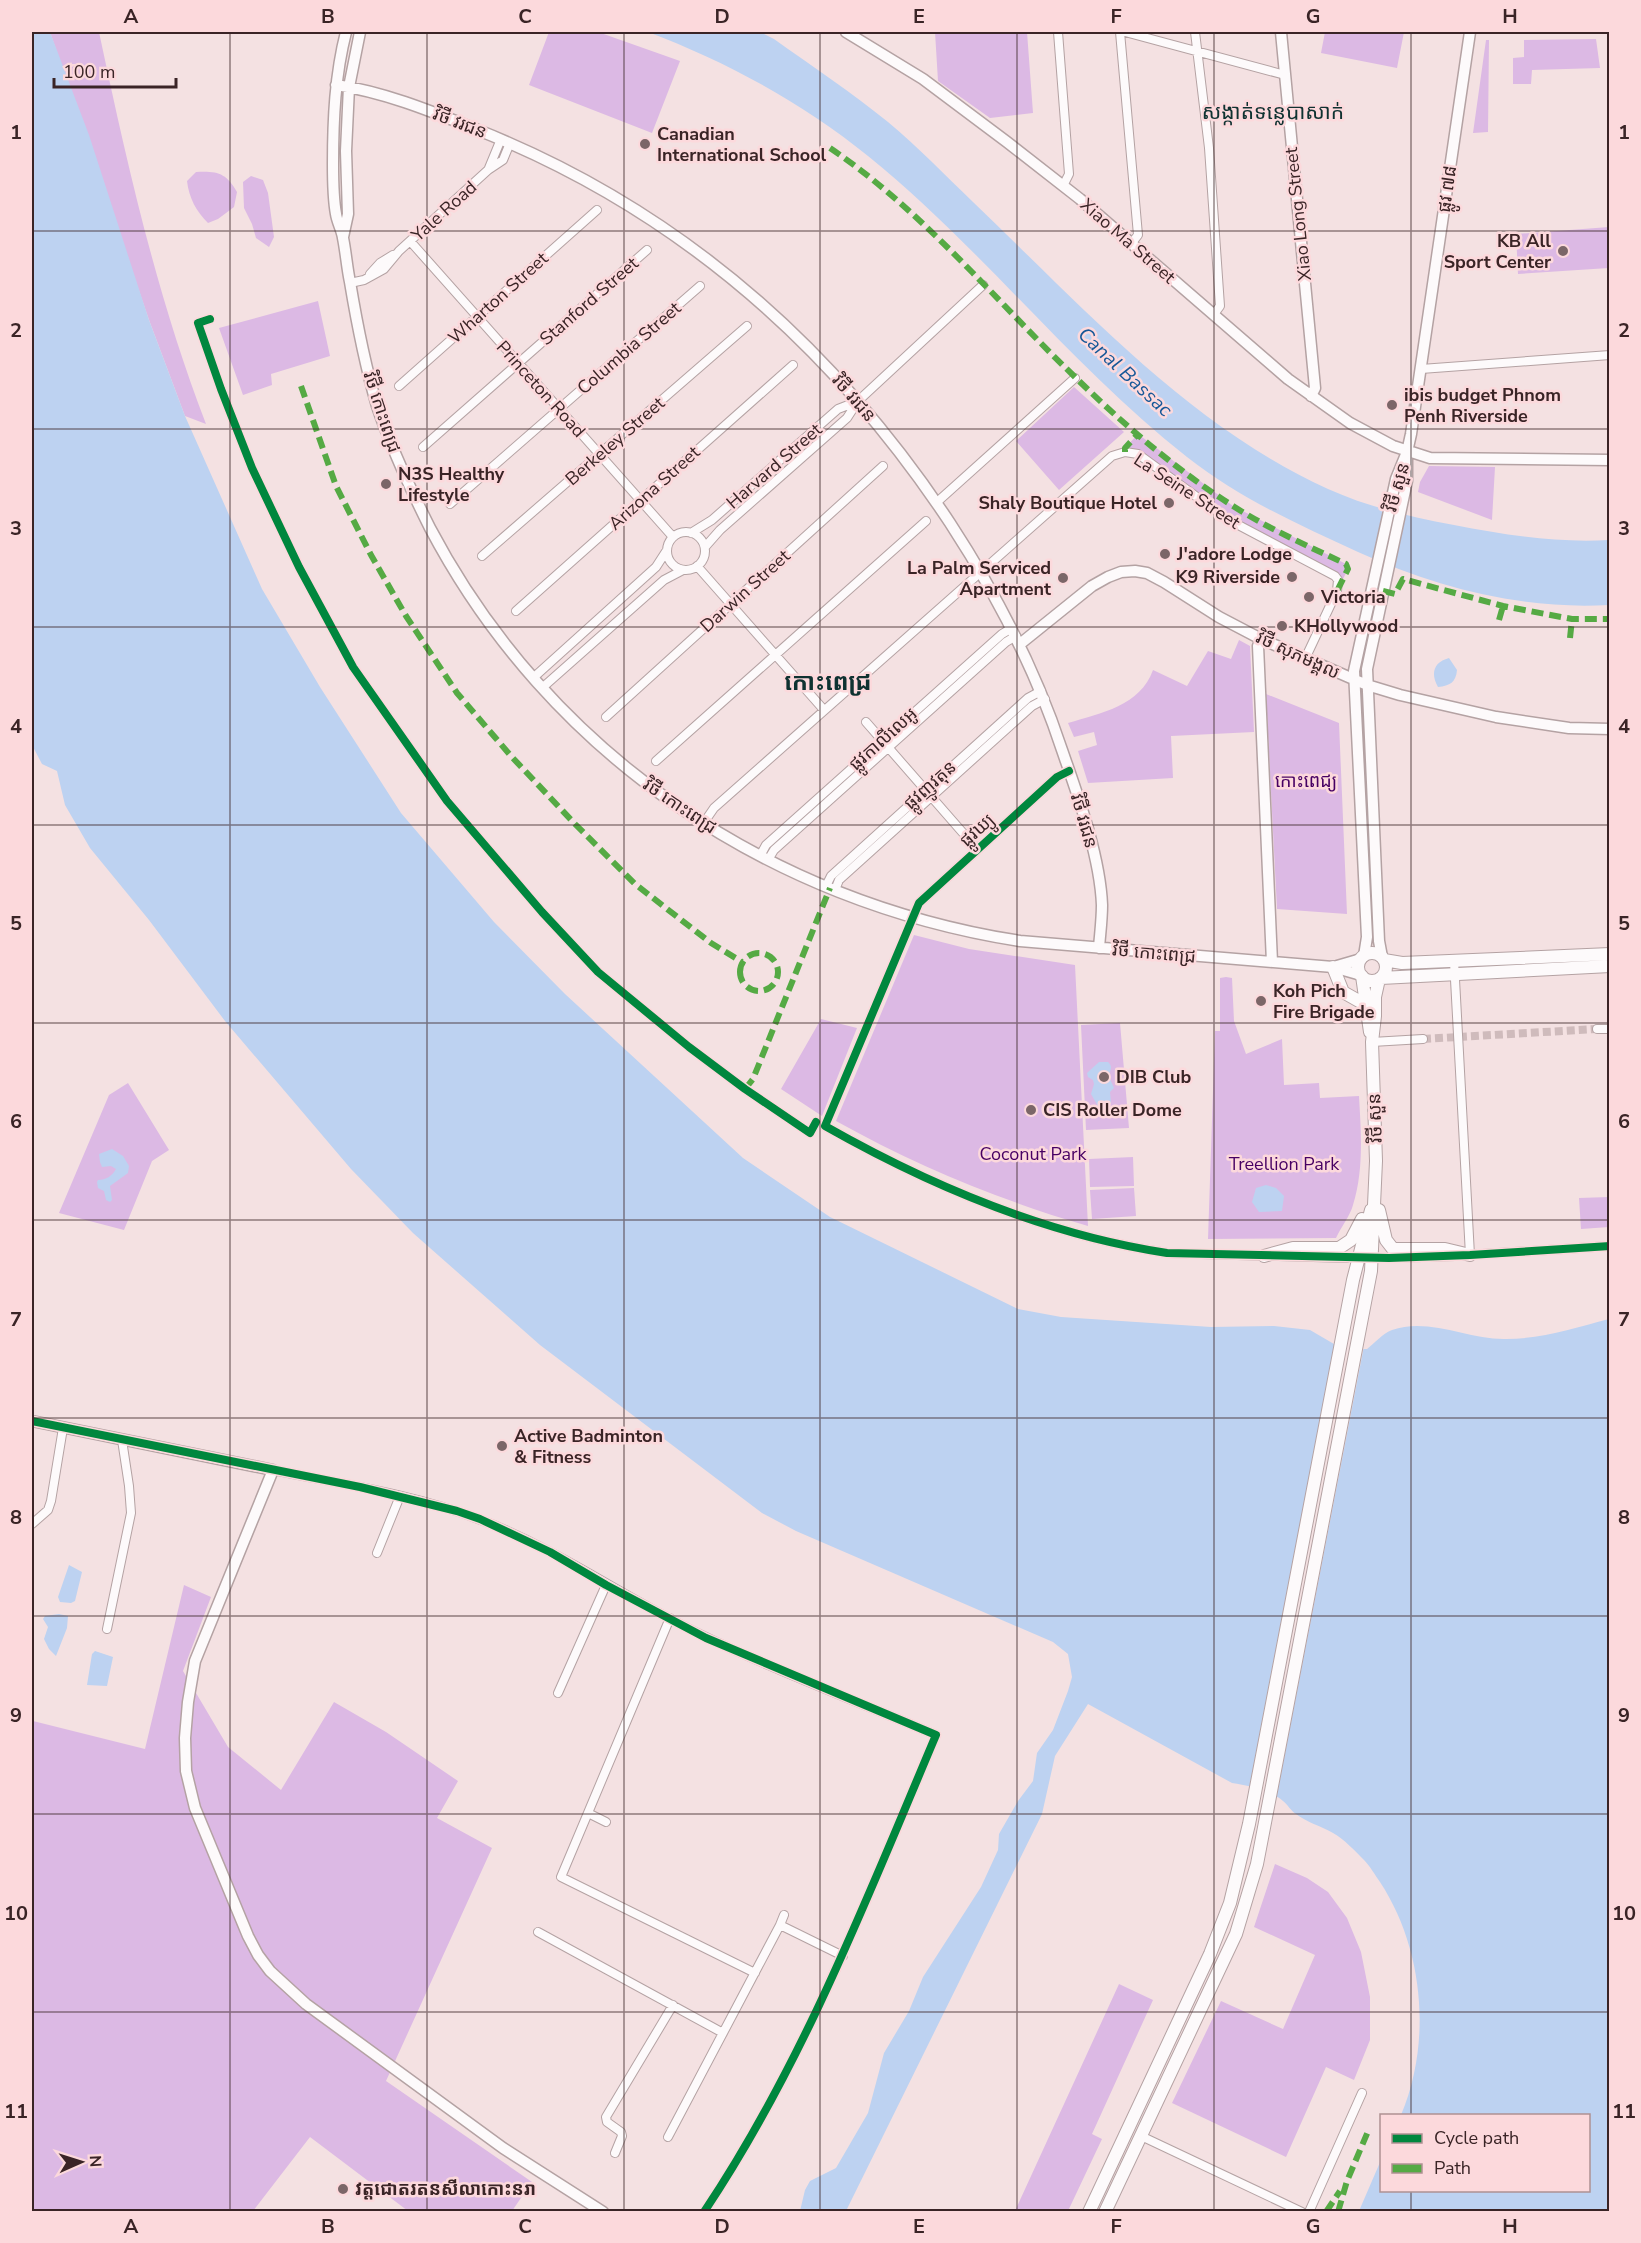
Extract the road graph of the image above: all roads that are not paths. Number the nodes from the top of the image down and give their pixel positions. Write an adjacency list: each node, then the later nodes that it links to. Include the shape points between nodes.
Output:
1 (346, 32): 12 (street, វិថី កោះពេជ្រ)
2 (360, 32): 13 (street, វិថី កោះពេជ្រ)
3 (846, 32): 15 (street, Xiao Ma Street, via 923,79)
4 (1058, 32): 15 (street, via 1069,174)
5 (1120, 32): 19 (street, via 1138,235)
6 (1125, 32): 10 (street)
7 (1195, 32): 10 (street)
8 (1281, 32): 11 (street, Xiao Long Street)
9 (1470, 32): 30 (street, ផ្លូវ ៧៨)
10 (1197, 51): 11 (street); 24 (street, via 1209,148 1220,306)
11 (1285, 75): 33 (street, Xiao Long Street, via 1315,388)
12 (336, 85): 13 (street, វិថី វរជន); 17 (street, វិថី កោះពេជ្រ, via 333,180 336,216)
13 (350, 87): 14 (street, វិថី វរជន); 17 (street, វិថី កោះពេជ្រ, via 348,214)
14 (506, 141): 18 (street, Yale Road, via 503,160); 34 (street, វិថី វរជន, via 581,178 731,276 813,352)
15 (1063, 186): 19 (street, Xiao Ma Street)
16 (597, 210): 25 (street, Wharton Street)
17 (343, 237): 21 (street, វិថី កោះពេជ្រ)
18 (410, 241): 21 (street, Yale Road, via 384,269); 25 (street, Princeton Road)
19 (1131, 244): 24 (street, Xiao Ma Street)
20 (647, 250): 28 (street, Stanford Street)
21 (350, 283): 64 (street, វិថី កោះពេជ្រ, via 378,408 417,503 468,592)
22 (983, 285): 34 (street, Harvard Street)
23 (700, 286): 35 (street, Columbia Street)
24 (1214, 314): 33 (street, Xiao Ma Street)
25 (477, 316): 28 (street, Princeton Road); 32 (street, Wharton Street)
26 (747, 326): 38 (street, Berkeley Street)
27 (1610, 355): 30 (street)
28 (518, 363): 35 (street, Princeton Road); 36 (street, Stanford Street)
29 (793, 365): 43 (street, Arizona Street)
30 (1421, 369): 37 (street, ផ្លូវ ៧៨)
31 (1075, 378): 44 (street)
32 (399, 386)
33 (1311, 396): 37 (street, Xiao Ma Street, via 1350,423)
34 (858, 401): 41 (street, Harvard Street, via 838,409); 42 (street, Harvard Street, via 847,418); 44 (street, វិថី វរជន)
35 (559, 409): 38 (street, Princeton Road); 45 (street, Columbia Street)
36 (423, 447)
37 (1407, 452): 39 (street, Xiao Ma Street, via 1430,458); 55 (street, វិថី សួន)
38 (599, 454): 43 (street, Princeton Road); 51 (street, Berkeley Street)
39 (1610, 460)
40 (883, 466): 56 (street, Darwin Street)
41 (771, 468): 42 (street); 47 (street, Harvard Street, via 712,520)
42 (780, 477): 49 (street, Harvard Street)
43 (640, 501): 48 (street, Princeton Road); 58 (street, Arizona Street)
44 (936, 503): 54 (street, វិថី វរជន)
45 (450, 504)
46 (926, 521): 62 (street)
47 (691, 533): 48 (street); 49 (street)
48 (673, 537): 50 (street)
49 (705, 547): 52 (street)
50 (667, 550): 53 (street, via 671,562); 57 (street, via 656,567)
51 (482, 556)
52 (697, 566): 53 (street); 56 (street)
53 (683, 570): 59 (street, via 664,580)
54 (981, 571): 60 (street, វិថី វរជន); 63 (street, La Seine Street, via 1112,456 1138,454 1227,519 1335,576 1337,591); 69 (street)
55 (1379, 585): 65 (street, វិថី សួន, via 1354,671); 66 (street, វិថី សួន)
56 (731, 604): 62 (street); 70 (street, Darwin Street)
57 (613, 606): 59 (street); 64 (street)
58 (516, 611)
59 (622, 617): 67 (street)
60 (1016, 636): 61 (street, វិថី សុភមង្គល, via 1108,577 1135,571 1164,582); 68 (street, វិថី វរជន); 73 (street, ផ្លូវកាលីលេអូ, via 1002,634); 74 (street, ផ្លូវកាលីលេអូ)
61 (1261, 639): 63 (street, វិថី សុភមង្គល); 87 (street, via 1258,646)
62 (776, 655): 69 (street); 75 (street)
63 (1305, 658): 65 (street, វិថី សុភមង្គល)
64 (533, 678): 67 (street, វិថី កោះពេជ្រ)
65 (1355, 681): 66 (street, វិថី សុភមង្គល); 85 (street, វិថី សួន, via 1367,937)
66 (1367, 686): 72 (street, វិថី សុភមង្គល, via 1496,717 1569,728); 86 (street, វិថី សួន)
67 (542, 688): 78 (street, វិថី កោះពេជ្រ, via 616,760)
68 (1043, 695): 76 (street, វិថី វរជន); 77 (street, ផ្លូវញូវតុន)
69 (824, 710): 78 (street, via 714,808)
70 (606, 717)
71 (866, 722): 73 (street)
72 (1610, 729)
73 (882, 740): 74 (street); 80 (street, ផ្លូវកាលីលេអូ, via 766,845)
74 (888, 747): 77 (street); 80 (street, ផ្លូវកាលីលេអូ)
75 (656, 761)
76 (1070, 771): 79 (street, ផ្លូវឃ្យូ, via 1057,777); 83 (street, វិថី វរជន, via 1099,880)
77 (928, 793): 79 (street); 81 (street, ផ្លូវញូវតុន, via 831,876)
78 (703, 824): 80 (street, វិថី កោះពេជ្រ)
79 (977, 849): 82 (street, ផ្លូវឃ្យូ, via 919,903)
80 (764, 858): 81 (street, វិថី កោះពេជ្រ)
81 (830, 888): 82 (street, វិថី កោះពេជ្រ)
82 (912, 918): 83 (street, វិថី កោះពេជ្រ, via 983,935); 101 (street, ផ្លូវឃ្យូ, via 825,1126 880,1158 949,1189 1055,1226 1167,1253)
83 (1099, 948): 87 (street, វិថី កោះពេជ្រ)
84 (1610, 954): 90 (main road)
85 (1362, 957): 86 (main road, via 1373,953); 89 (street, វិថី កោះពេជ្រ); 91 (main road, via 1358,968)
86 (1383, 959): 90 (main road); 92 (main road, via 1386,970)
87 (1272, 962): 89 (street, វិថី កោះពេជ្រ)
88 (1610, 966): 90 (main road)
89 (1333, 967): 91 (street, វិថី កោះពេជ្រ); 93 (main road, via 1343,992)
90 (1455, 967): 92 (main road); 100 (street)
91 (1361, 976): 92 (main road, via 1369,981); 93 (main road, វិថី សួន)
92 (1380, 978): 97 (main road, វិថី សួន)
93 (1366, 1005): 97 (main road, វិថី សួន)
94 (1597, 1029): 95 (street)
95 (1610, 1029)
96 (1423, 1039): 97 (street)
97 (1372, 1042): 98 (main road, វិថី សួន)
98 (1375, 1194): 100 (main road, via 1386,1240 1393,1249 1445,1249); 101 (main road, via 1351,1240 1343,1246 1293,1248); 125 (main road, via 1369,1282 1257,1863 1236,1934); 130 (main road, via 1353,1280 1230,1903 1210,1954)
99 (1610, 1246): 100 (street)
100 (1470, 1255): 103 (street)
101 (1264, 1256): 102 (street)
102 (1347, 1258)
103 (1389, 1258)
104 (32, 1421): 105 (street)
105 (63, 1428): 106 (street); 109 (street, via 51,1501 48,1510)
106 (122, 1440): 107 (street); 113 (street, via 131,1513)
107 (273, 1470): 108 (street); 128 (street, via 195,1661 186,1729 186,1771 195,1808 248,1936 270,1971 306,2004 503,2148)
108 (400, 1496): 110 (street); 111 (street, via 457,1511 509,1532)
109 (32, 1524)
110 (377, 1553)
111 (606, 1585): 112 (street); 114 (street)
112 (670, 1618): 115 (street); 120 (street, via 706,1638 936,1735)
113 (107, 1629)
114 (558, 1693)
115 (588, 1813): 116 (street); 121 (street, via 561,1877)
116 (606, 1822)
117 (784, 1915): 118 (street)
118 (780, 1925): 120 (street); 121 (street)
119 (538, 1932): 122 (street)
120 (843, 1956): 129 (street, via 783,2080)
121 (755, 1973): 123 (street)
122 (673, 2005): 123 (street); 127 (street, via 606,2117 621,2132)
123 (723, 2032): 126 (street)
124 (1362, 2093): 133 (street)
125 (1141, 2136): 131 (main road); 132 (street)
126 (668, 2137)
127 (615, 2153)
128 (603, 2211)
129 (704, 2211)
130 (1089, 2211)
131 (1105, 2211)
132 (1302, 2211)
133 (1309, 2211)

